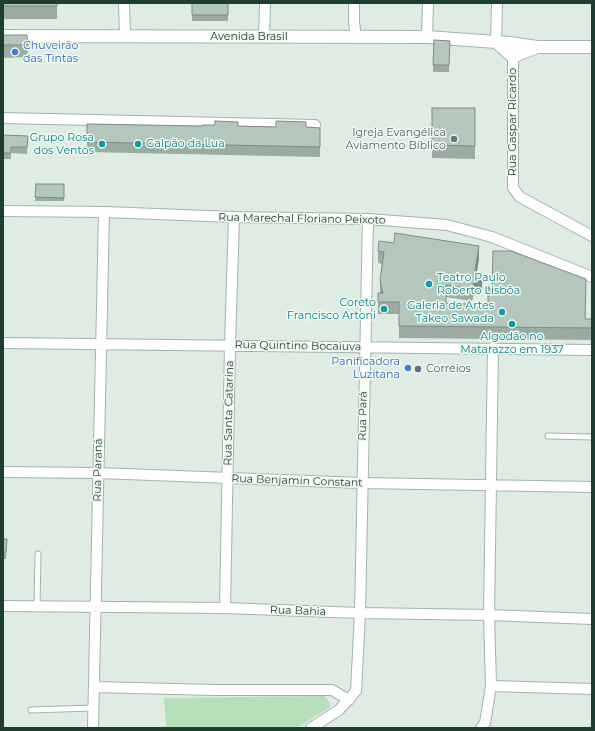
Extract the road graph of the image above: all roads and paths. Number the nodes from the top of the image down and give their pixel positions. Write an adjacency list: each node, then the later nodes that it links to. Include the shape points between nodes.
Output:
1 (124, 3): 7 (street)
2 (265, 3): 8 (street)
3 (354, 3): 9 (street)
4 (428, 3): 10 (street)
5 (497, 3): 11 (street)
6 (3, 36): 7 (street, Avenida Brasil)
7 (125, 36): 8 (street, Avenida Brasil)
8 (264, 37): 9 (street, Avenida Brasil)
9 (356, 37): 10 (street, Avenida Brasil)
10 (427, 37): 11 (street, Avenida Brasil)
11 (496, 42): 13 (street, Avenida Brasil); 14 (street, Rua Gaspar Ricardo)
12 (592, 47): 13 (street)
13 (537, 48): 14 (street)
14 (513, 57): 21 (street, Rua Gaspar Ricardo, via 513,188 520,197)
15 (3, 118): 16 (street)
16 (315, 125)
17 (3, 212): 18 (street, Rua Marechal Floriano Peixoto)
18 (104, 212): 19 (street, Rua Marechal Floriano Peixoto); 24 (street, Rua Paraná)
19 (234, 217): 20 (street, Rua Marechal Floriano Peixoto); 25 (street, Rua Santa Catarina)
20 (368, 219): 22 (street, Rua Marechal Floriano Peixoto, via 447,225 492,237); 26 (street, Rua Pará)
21 (592, 236)
22 (592, 277)
23 (3, 343): 24 (street, Rua Quintino Bocaiuva)
24 (100, 344): 25 (street, Rua Quintino Bocaiuva); 32 (street, Rua Paraná)
25 (230, 346): 26 (street, Rua Quintino Bocaiuva); 33 (street, Rua Santa Catarina)
26 (364, 347): 27 (street, Rua Quintino Bocaiuva); 34 (street, Rua Pará)
27 (493, 348): 28 (street, Rua Quintino Bocaiuva); 35 (street)
28 (592, 350)
29 (548, 436): 30 (lane)
30 (592, 437)
31 (3, 472): 32 (street, Rua Benjamin Constant)
32 (99, 473): 33 (street, Rua Benjamin Constant); 40 (street, Rua Paraná)
33 (227, 478): 34 (street, Rua Benjamin Constant); 41 (street, Rua Santa Catarina)
34 (362, 482): 35 (street, Rua Benjamin Constant); 42 (street, Rua Pará)
35 (491, 485): 36 (street, Rua Benjamin Constant); 43 (street)
36 (592, 487)
37 (38, 554): 39 (lane)
38 (3, 606): 39 (street, Rua Bahia)
39 (37, 606): 40 (street, Rua Bahia)
40 (96, 607): 41 (street, Rua Bahia); 46 (street, Rua Paraná)
41 (225, 608): 42 (street, Rua Bahia)
42 (360, 613): 43 (street, Rua Bahia); 48 (street, Rua Pará, via 356,691)
43 (489, 615): 44 (street, Rua Bahia); 45 (street)
44 (592, 619)
45 (491, 686): 47 (street); 53 (street, via 485,723)
46 (94, 688): 48 (street, via 332,690); 49 (street, Rua Paraná)
47 (592, 688)
48 (349, 700): 52 (street, via 339,710)
49 (93, 708): 50 (lane); 51 (street, Rua Paraná)
50 (31, 710)
51 (93, 728)
52 (310, 728)
53 (481, 728)

